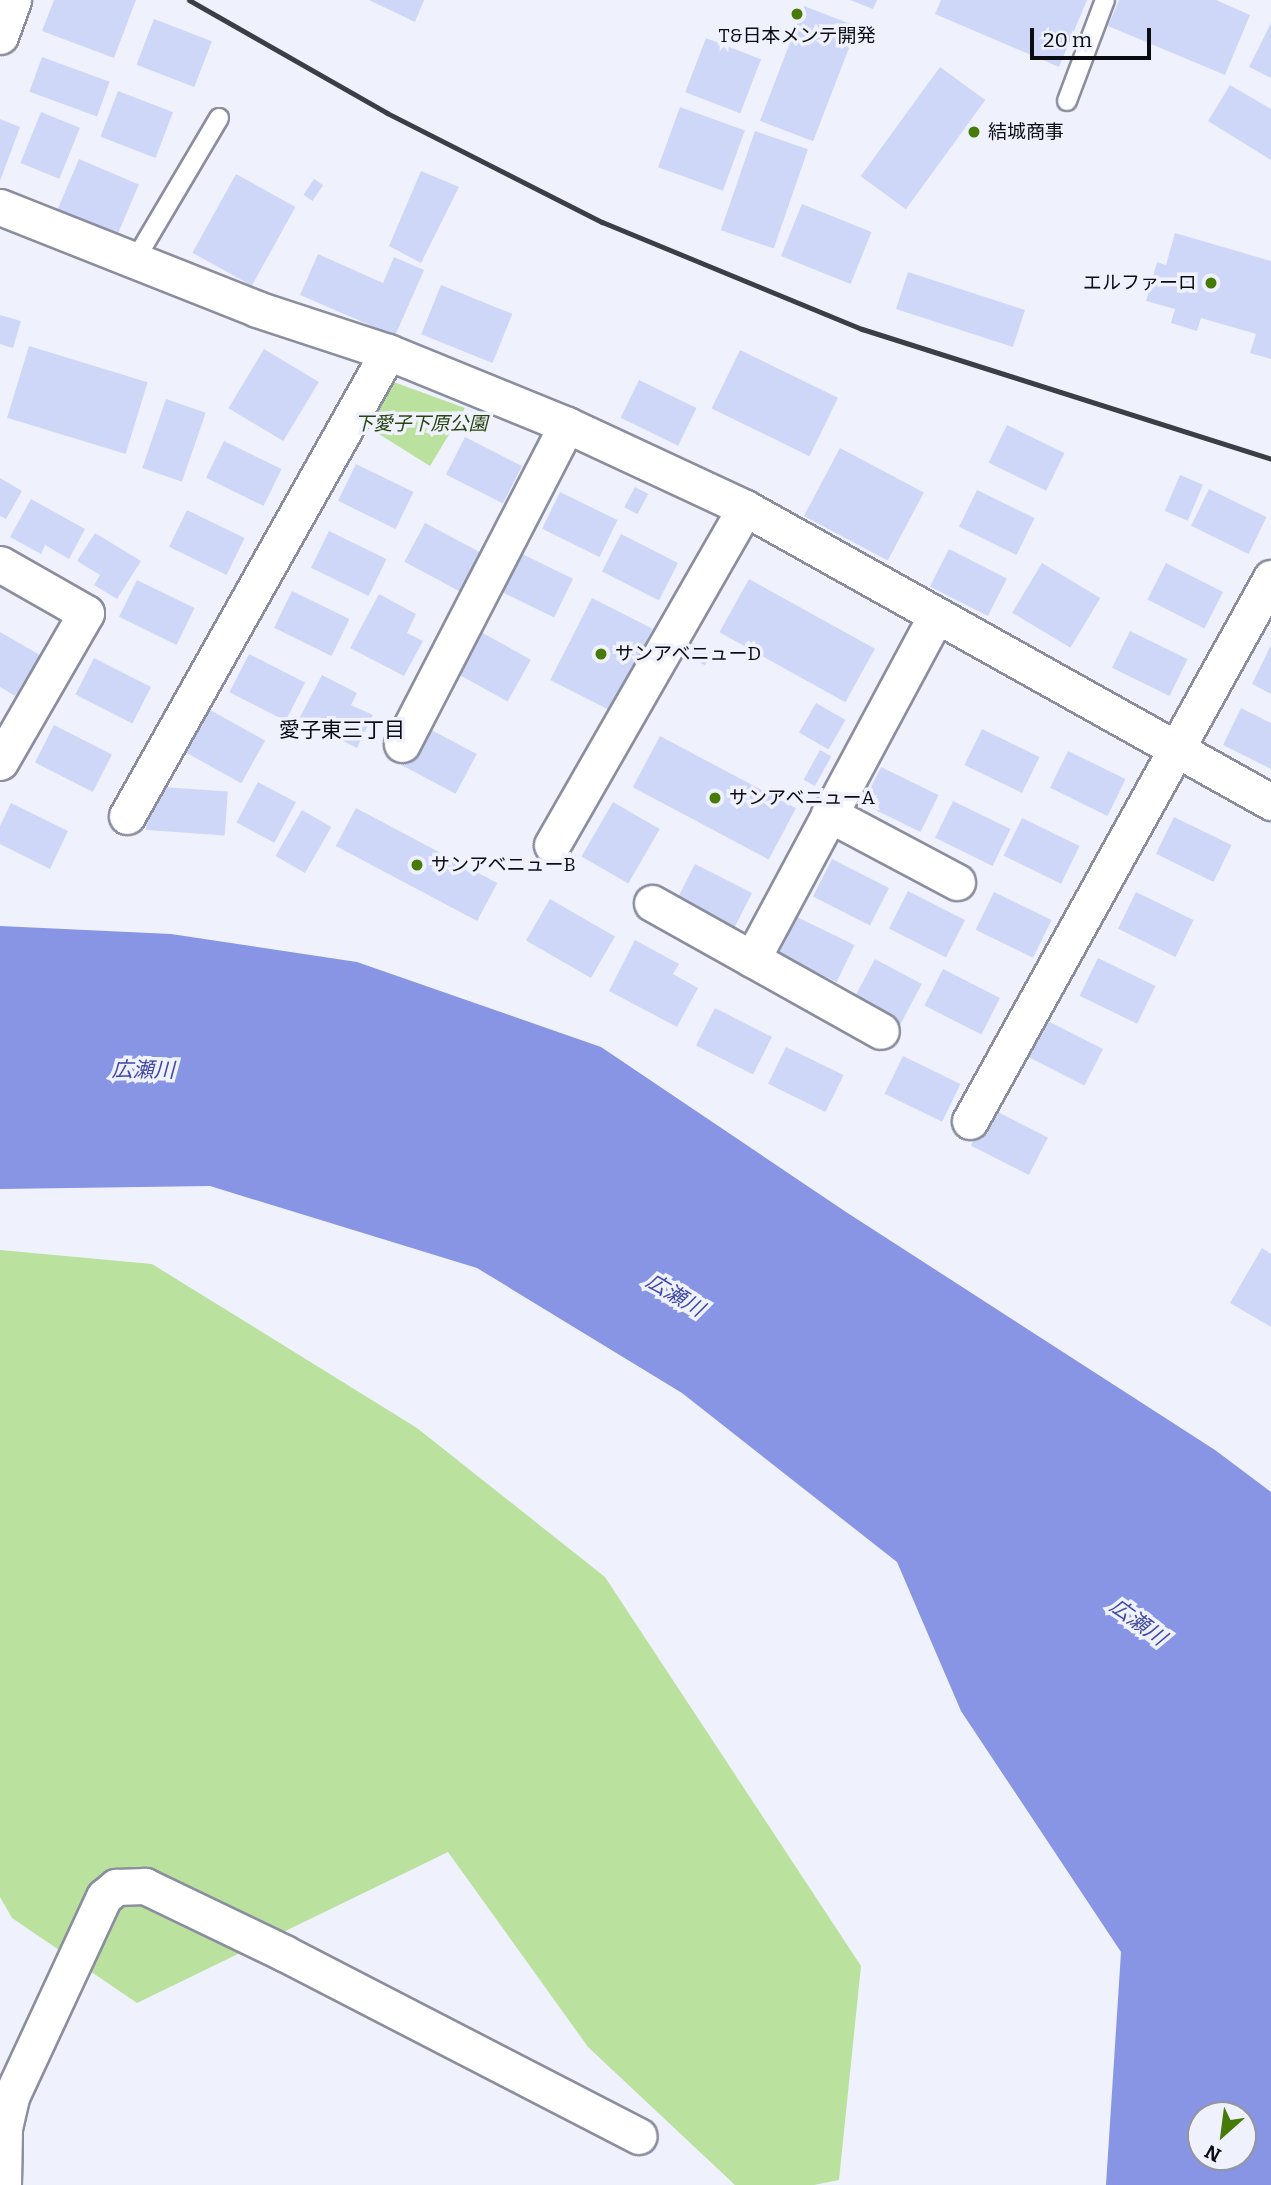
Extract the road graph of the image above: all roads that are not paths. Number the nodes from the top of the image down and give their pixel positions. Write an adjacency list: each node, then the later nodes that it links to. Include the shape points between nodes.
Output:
1 (13, 0): 3 (street)
2 (1105, 0): 4 (lane)
3 (0, 36)
4 (1067, 101)
5 (219, 118): 7 (lane)
6 (0, 207): 7 (street)
7 (135, 260): 8 (street, via 257,309)
8 (388, 352): 9 (street); 19 (street)
9 (567, 425): 10 (street); 14 (street)
10 (745, 508): 13 (street); 20 (street)
11 (0, 564): 16 (street, via 86,612)
12 (1271, 578): 15 (street)
13 (934, 617): 15 (street); 18 (street)
14 (402, 744)
15 (1178, 749): 17 (street); 25 (street)
16 (0, 762)
17 (1271, 802)
18 (829, 814): 21 (street); 23 (street)
19 (127, 816)
20 (552, 845)
21 (957, 882)
22 (652, 903): 23 (street)
23 (752, 959): 24 (street)
24 (881, 1031)
25 (970, 1121)
26 (638, 2136): 27 (street, via 158,1892 145,1886 116,1887 104,1897 10,2097 4,2128)
27 (3, 2185)

